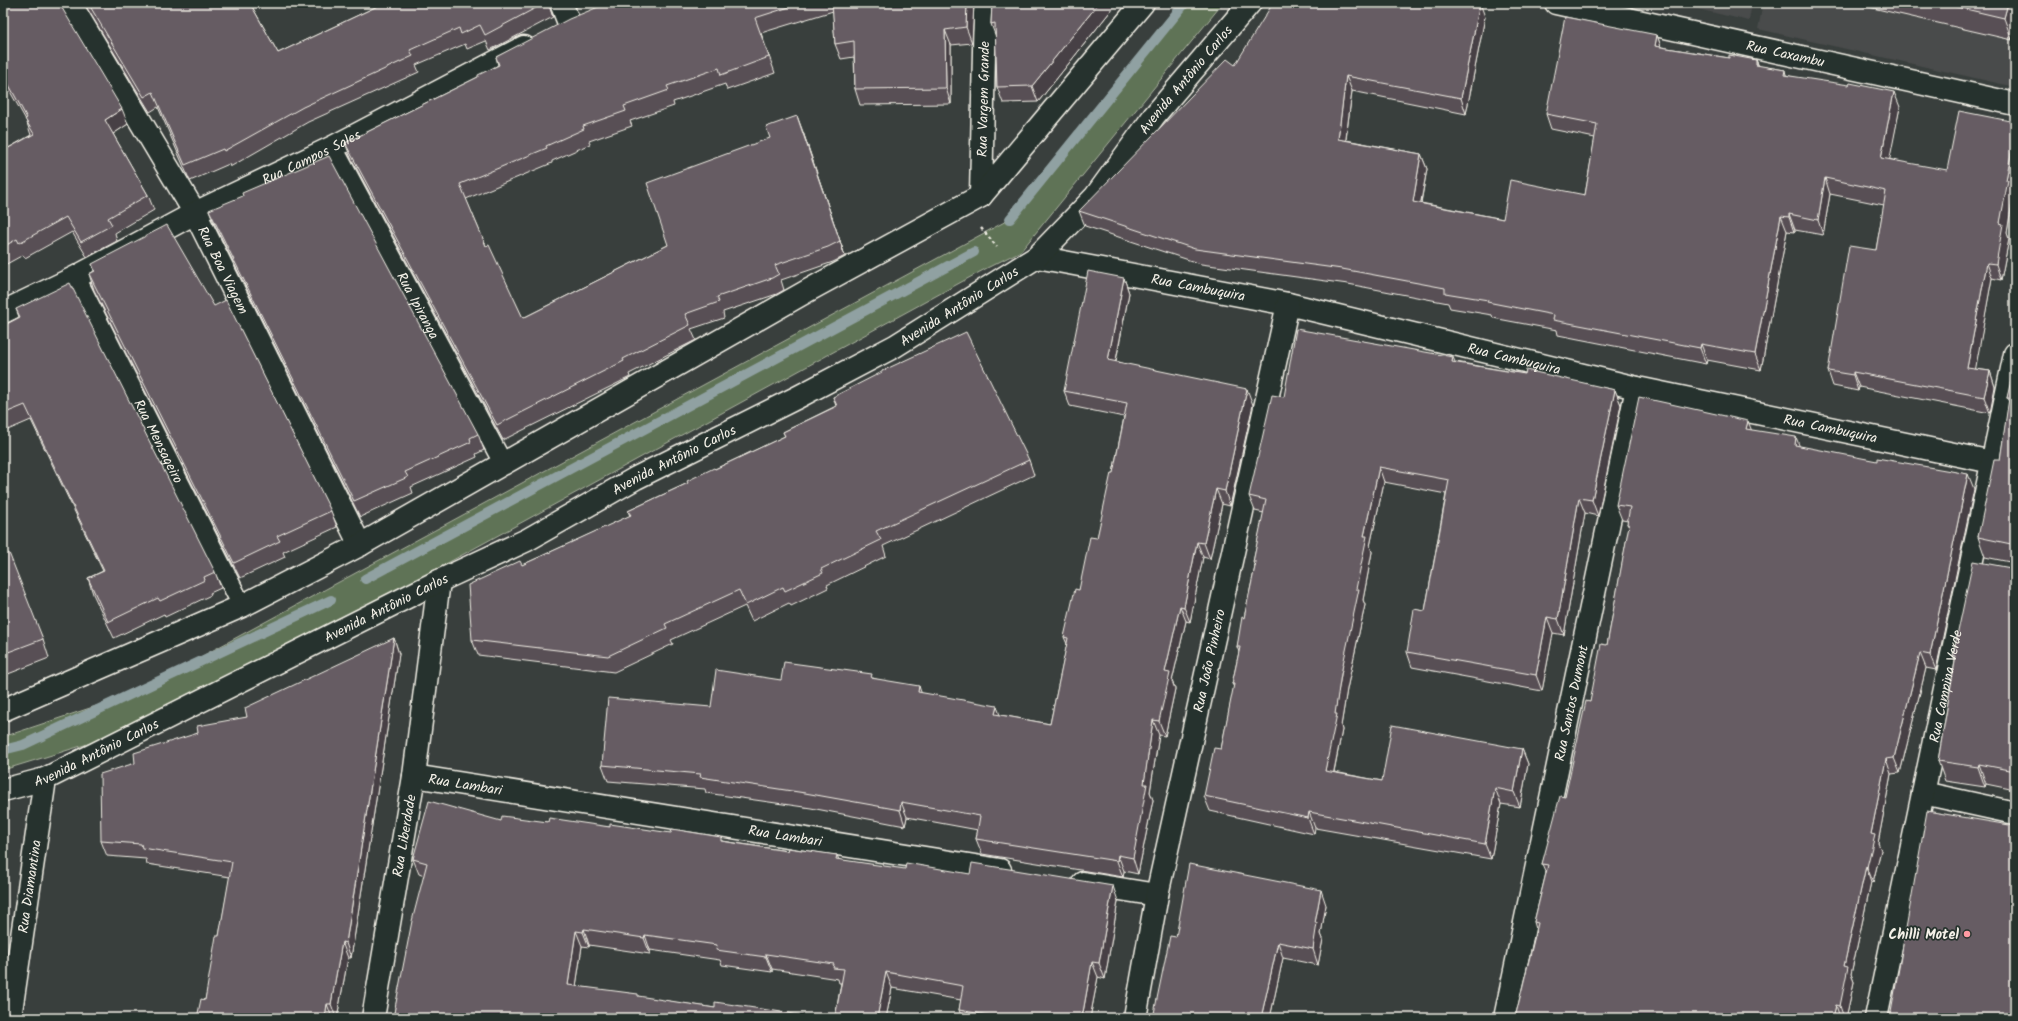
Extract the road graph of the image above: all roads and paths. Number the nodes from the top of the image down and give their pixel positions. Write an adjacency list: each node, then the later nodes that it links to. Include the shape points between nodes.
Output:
1 (70, 3): 12 (street, Rua Boa Viagem)
2 (561, 3): 8 (street)
3 (985, 3): 11 (street, Rua Vargem Grande)
4 (1143, 3): 11 (street)
5 (1250, 3): 13 (street, Avenida Antônio Carlos, via 1154,116 1095,197)
6 (1556, 3): 9 (street, Rua Caxambu)
7 (590, 15): 8 (street, Rua Campos Sales)
8 (569, 24): 10 (street, Rua Campos Sales)
9 (2015, 104)
10 (333, 147): 12 (street, Rua Campos Sales); 21 (lane, Rua Ipiranga)
11 (972, 201): 14 (path); 21 (street, via 809,290)
12 (195, 212): 15 (street, Rua Campos Sales); 22 (street, Rua Boa Viagem)
13 (1037, 257): 14 (street, Avenida Antônio Carlos); 16 (street, Rua Cambuquira)
14 (1016, 270): 25 (street, Avenida Antônio Carlos, via 895,346 636,478 527,540)
15 (76, 277): 17 (street, Rua Campos Sales); 26 (lane, Rua Mensageiro)
16 (1288, 304): 19 (street, Rua Cambuquira); 35 (street, Rua João Pinheiro)
17 (3, 312)
18 (2014, 363): 20 (street, Rua Campina Verde)
19 (1637, 388): 20 (street, Rua Cambuquira); 39 (street, Rua Santos Dumont)
20 (1992, 462): 23 (street, Rua Campina Verde)
21 (504, 465): 22 (street)
22 (360, 545): 26 (street)
23 (1970, 566): 24 (street); 31 (street, Rua Campina Verde)
24 (1993, 571)
25 (439, 581): 28 (street, Rua Liberdade); 29 (street, Avenida Antônio Carlos)
26 (242, 606): 27 (street)
27 (3, 710)
28 (414, 776): 33 (street, Rua Lambari); 37 (street, Rua Liberdade)
29 (44, 779): 30 (street, Avenida Antônio Carlos); 36 (street, Rua Diamantina)
30 (3, 790)
31 (1923, 793): 32 (street); 40 (street, Rua Campina Verde)
32 (2015, 813)
33 (1016, 873)
34 (1064, 880): 35 (street)
35 (1157, 895): 38 (street, Rua João Pinheiro)
36 (10, 1018)
37 (373, 1018)
38 (1135, 1018)
39 (1505, 1018)
40 (1876, 1018)

